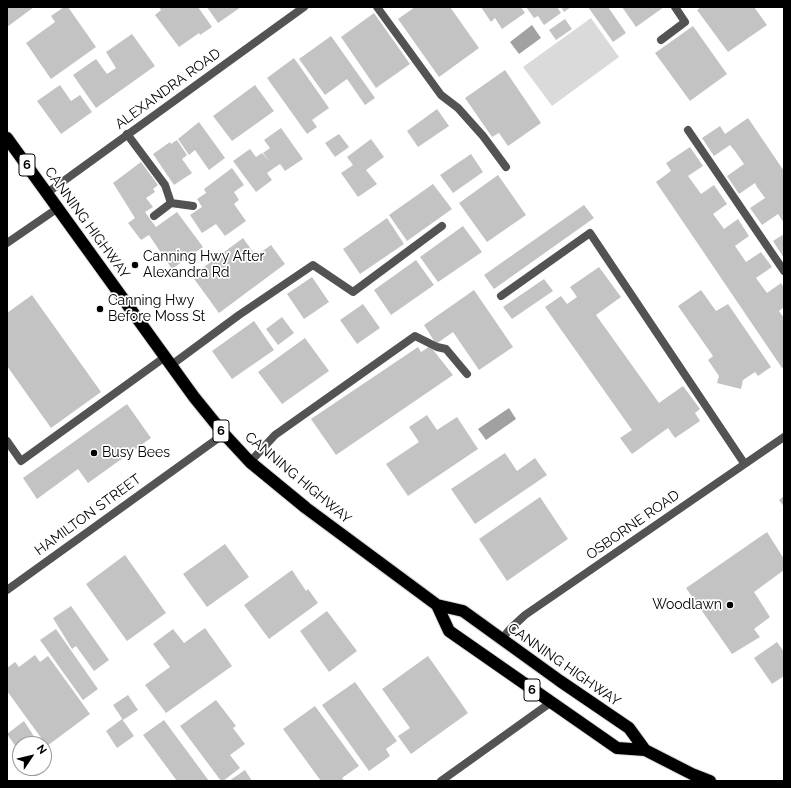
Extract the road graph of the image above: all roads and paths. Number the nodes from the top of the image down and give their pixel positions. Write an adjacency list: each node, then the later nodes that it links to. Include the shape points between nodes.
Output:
1 (304, 7): 6 (street, ALEXANDRA ROAD)
2 (377, 7): 8 (street, via 441,95 458,108)
3 (675, 7): 4 (street, via 685,22)
4 (661, 40)
5 (688, 130): 16 (street)
6 (127, 134): 9 (street, ALEXANDRA ROAD); 10 (street, via 165,185)
7 (7, 138): 9 (highway, CANNING HIGHWAY / 6)
8 (506, 167)
9 (47, 193): 12 (highway, CANNING HIGHWAY / 6)
10 (171, 203): 11 (street); 13 (street)
11 (193, 206)
12 (58, 208): 15 (street); 18 (highway, CANNING HIGHWAY / 6)
13 (154, 216)
14 (442, 226): 18 (street, via 353,292 313,265)
15 (7, 242)
16 (784, 271)
17 (501, 296): 24 (street, via 590,233)
18 (168, 362): 20 (highway, CANNING HIGHWAY / 6); 22 (street, via 21,461)
19 (467, 374): 23 (street, via 446,348 437,347 415,336 275,435)
20 (224, 434): 23 (highway, CANNING HIGHWAY / 6); 25 (street, HAMILTON STREET)
21 (784, 437): 24 (street, OSBORNE ROAD)
22 (7, 441)
23 (250, 462): 26 (highway, CANNING HIGHWAY / 6, via 312,512)
24 (744, 463): 27 (street, OSBORNE ROAD, via 525,616)
25 (7, 590)
26 (437, 605): 27 (highway, CANNING HIGHWAY / 6, via 463,611); 28 (highway, CANNING HIGHWAY / 6, via 449,631)
27 (501, 640): 29 (highway, CANNING HIGHWAY / 6, via 629,728)
28 (550, 703): 29 (highway, CANNING HIGHWAY / 6, via 616,748); 30 (street)
29 (645, 750): 31 (highway, CANNING HIGHWAY / 6)
30 (441, 781)
31 (710, 781)

